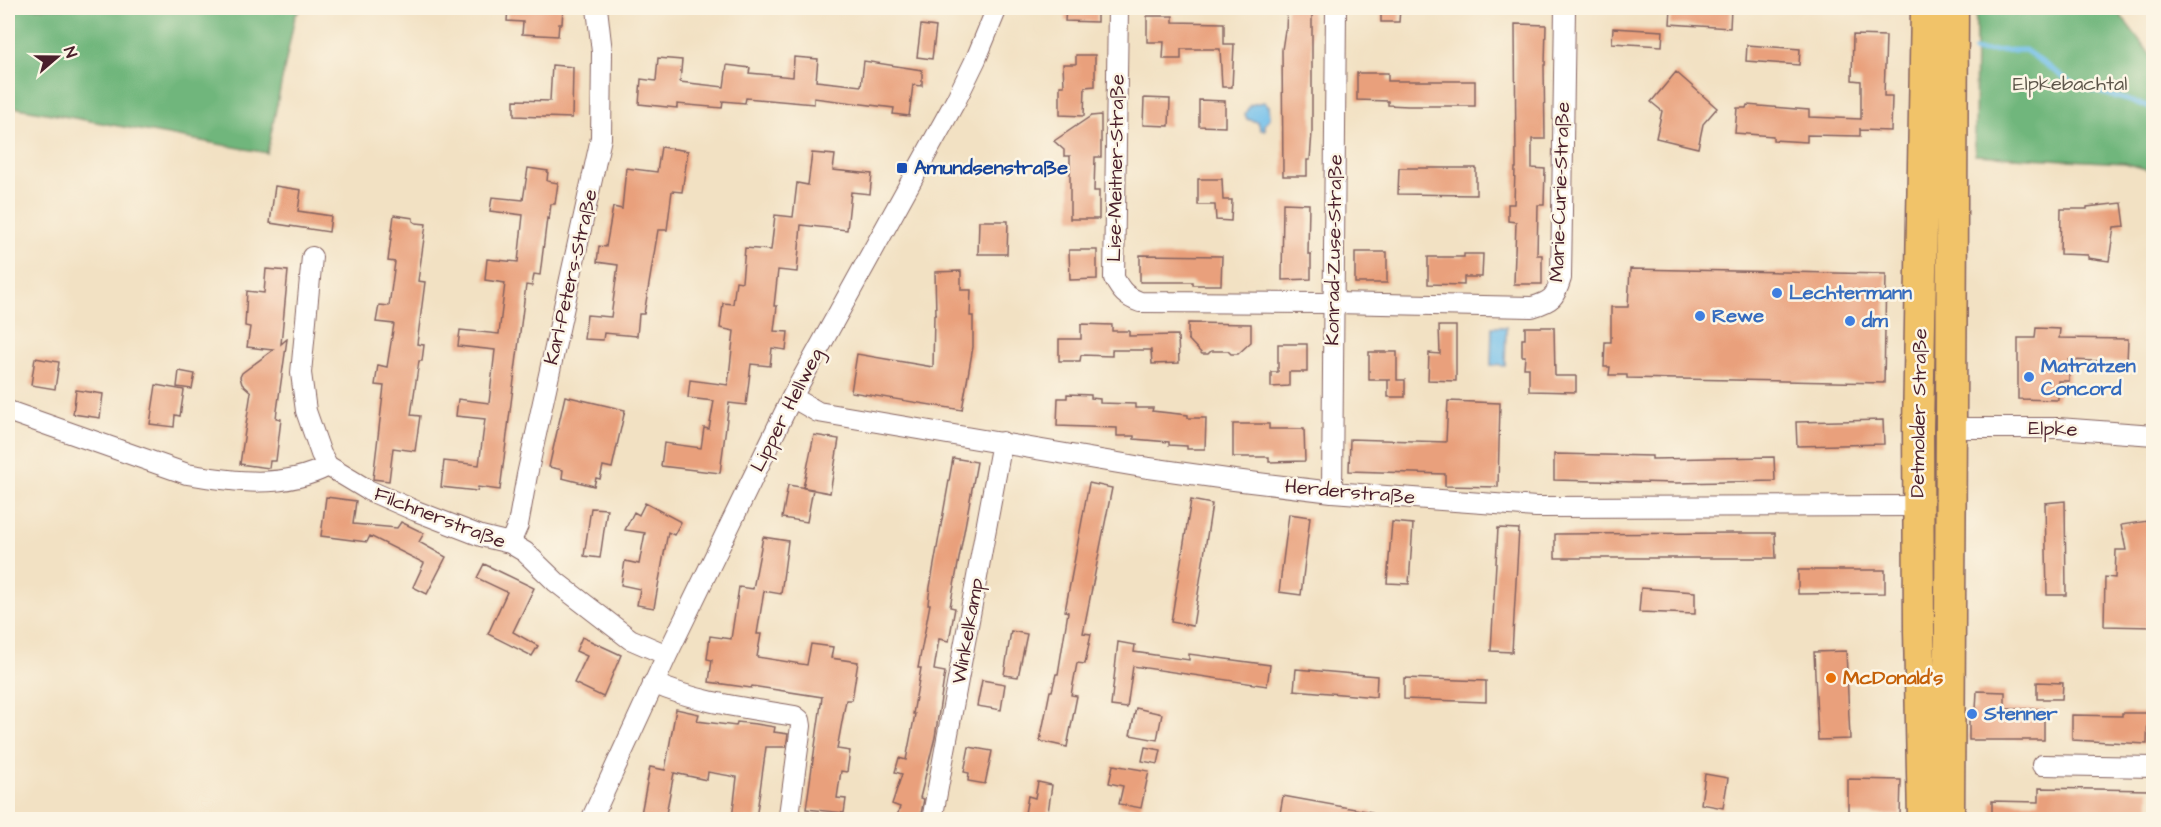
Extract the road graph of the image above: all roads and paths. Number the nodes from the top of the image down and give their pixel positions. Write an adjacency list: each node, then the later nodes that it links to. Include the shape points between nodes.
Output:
1 (597, 8): 21 (street, Karl-Peters-Straße, via 602,52 602,138 518,525)
2 (997, 8): 11 (street, Lipper Hellweg, via 956,100)
3 (1118, 8): 10 (street, Lise-Meitner-Straße, via 1114,278 1121,291 1140,302)
4 (1336, 8): 10 (street, Konrad-Zuse-Straße)
5 (1565, 8): 10 (street, Marie-Curie-Straße, via 1561,278 1555,295 1532,307)
6 (1926, 8): 8 (main road, Detmolder Straße)
7 (1953, 8): 8 (main road, Detmolder Straße)
8 (1938, 127): 13 (main road, Detmolder Straße); 14 (main road, Detmolder Straße)
9 (312, 257): 17 (street, via 302,381 306,411)
10 (1333, 303): 18 (street, Konrad-Zuse-Straße)
11 (792, 397): 16 (street, Herderstraße, via 818,411); 22 (street, Lipper Hellweg)
12 (8, 411): 17 (street, via 187,474 228,480 273,480 296,478)
13 (1918, 428): 14 (main road); 19 (main road, Detmolder Straße)
14 (1951, 428): 15 (street, Elpke, via 2058,428); 20 (main road, Detmolder Straße)
15 (2154, 435)
16 (1002, 442): 18 (street, Herderstraße, via 1165,470); 28 (street, Winkelkamp)
17 (328, 466): 21 (street, Filchnerstraße, via 368,490 416,511)
18 (1332, 492): 19 (street, Herderstraße, via 1547,508)
19 (1918, 506): 20 (main road); 29 (main road, Detmolder Straße)
20 (1951, 507): 30 (main road, Detmolder Straße)
21 (510, 543): 22 (street, Filchnerstraße, via 630,639)
22 (667, 655): 23 (street, Lipper Hellweg)
23 (653, 683): 26 (street, Lipper Hellweg); 27 (street, via 711,703 800,720)
24 (2042, 765): 25 (street)
25 (2154, 767)
26 (591, 819)
27 (791, 819)
28 (932, 819)
29 (1923, 819)
30 (1949, 819)

